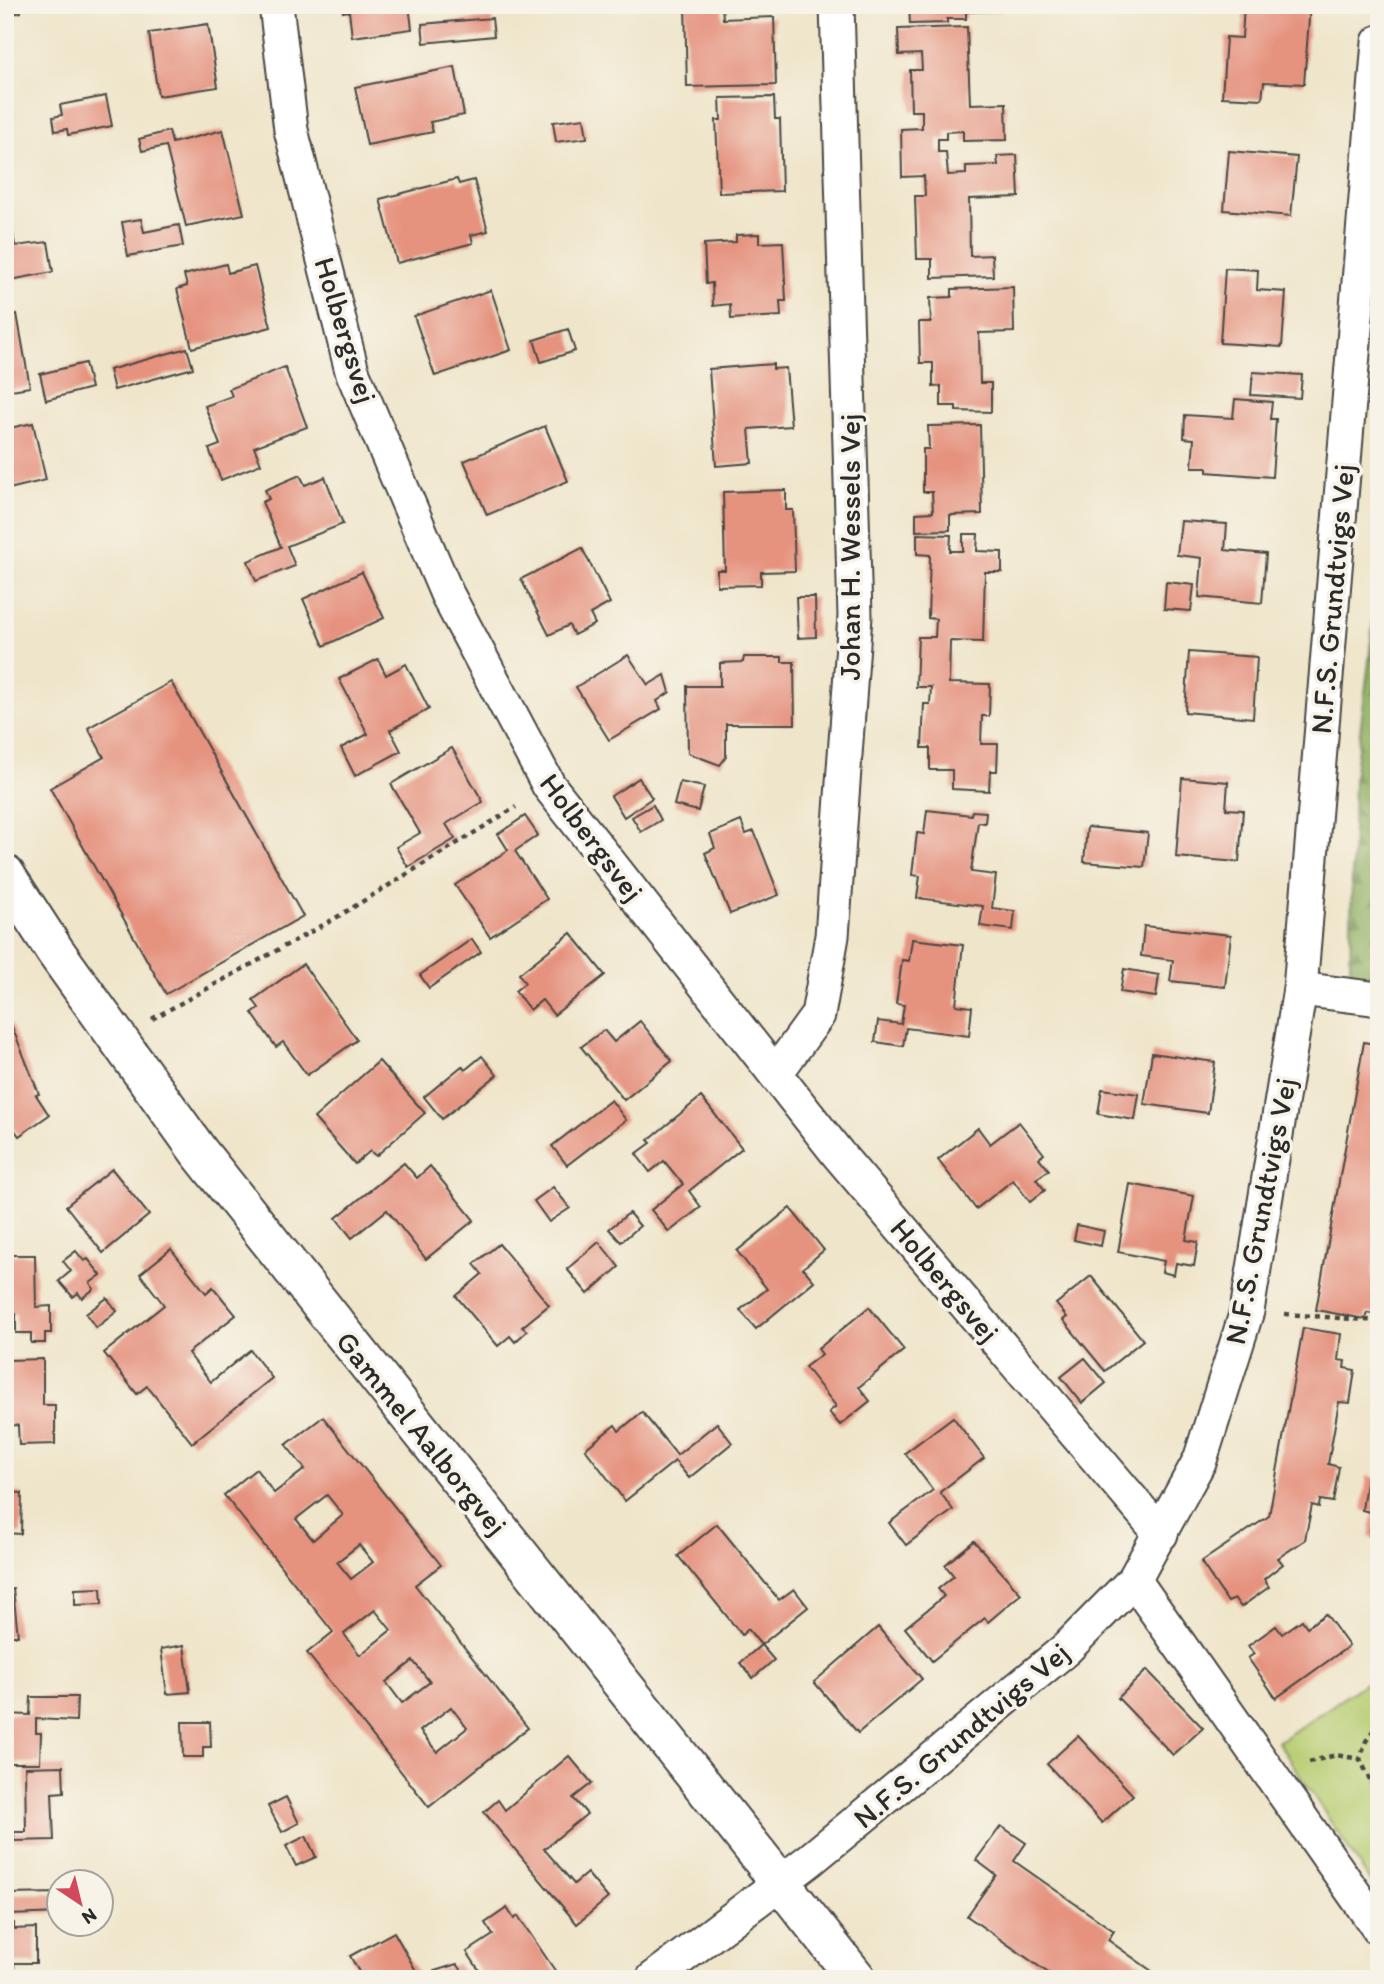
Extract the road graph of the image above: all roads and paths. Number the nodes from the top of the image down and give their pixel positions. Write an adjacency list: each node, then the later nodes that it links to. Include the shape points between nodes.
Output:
1 (276, 5): 4 (street, Holbergsvej, via 291,130 352,370 447,594)
2 (837, 5): 9 (street, Johan H. Wessels Vej, via 855,616 832,936 818,1015)
3 (1379, 42): 6 (street, N.F.S. Grundtvigs Vej)
4 (549, 786): 8 (path, via 334,919); 9 (street, Holbergsvej)
5 (5, 874): 8 (street, Gammel Aalborgvej)
6 (1300, 989): 7 (street); 10 (street, N.F.S. Grundtvigs Vej)
7 (1379, 999)
8 (117, 1038): 18 (street, Gammel Aalborgvej, via 208,1162)
9 (776, 1073): 12 (street, Holbergsvej, via 838,1154)
10 (1247, 1311): 11 (path); 12 (street, N.F.S. Grundtvigs Vej, via 1200,1460)
11 (1379, 1321)
12 (1161, 1534): 13 (street, N.F.S. Grundtvigs Vej)
13 (1134, 1580): 16 (street); 18 (street, N.F.S. Grundtvigs Vej, via 1066,1649)
14 (1379, 1722): 15 (path)
15 (1360, 1759): 16 (path, via 1317,1758); 17 (path)
16 (1273, 1778): 19 (street)
17 (1379, 1798)
18 (779, 1881): 20 (street, N.F.S. Grundtvigs Vej); 21 (street, Gammel Aalborgvej)
19 (1379, 1928)
20 (653, 1979)
21 (857, 1979)

